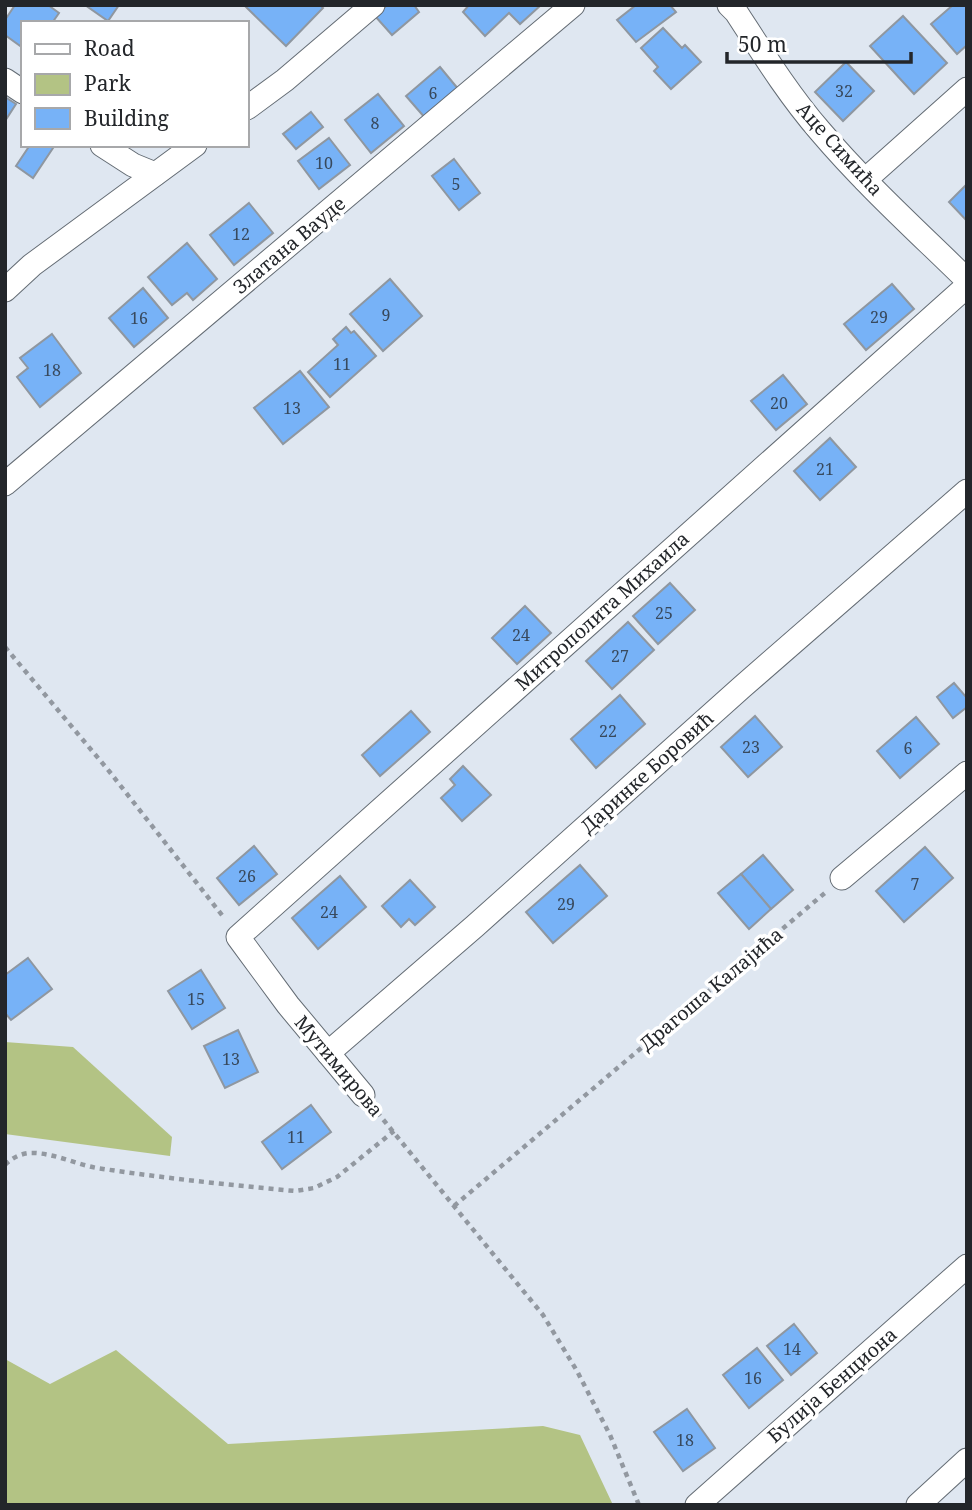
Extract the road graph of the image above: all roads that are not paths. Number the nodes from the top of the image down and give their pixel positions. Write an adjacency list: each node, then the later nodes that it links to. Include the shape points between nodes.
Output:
1 (373, 5): 7 (street)
2 (573, 5): 15 (street, Златана Вауде)
3 (729, 5): 11 (street, Аце Симића, via 819,130)
4 (5, 80): 6 (street)
5 (967, 89): 11 (street)
6 (21, 91)
7 (248, 107)
8 (105, 147): 10 (street)
9 (192, 147): 10 (street)
10 (155, 174): 14 (street)
11 (865, 180): 12 (street, Аце Симића)
12 (967, 279)
13 (967, 286): 19 (street, Митрополита Михаила)
14 (5, 290)
15 (5, 484)
16 (967, 491): 20 (street, Даринке Боровић)
17 (967, 773): 18 (street)
18 (842, 878)
19 (238, 937): 20 (street, Мутимирова)
20 (328, 1053): 21 (street, Мутимирова)
21 (363, 1095)
22 (967, 1266): 24 (street, Булија Бенциона)
23 (967, 1460): 25 (street)
24 (697, 1505)
25 (918, 1505)

